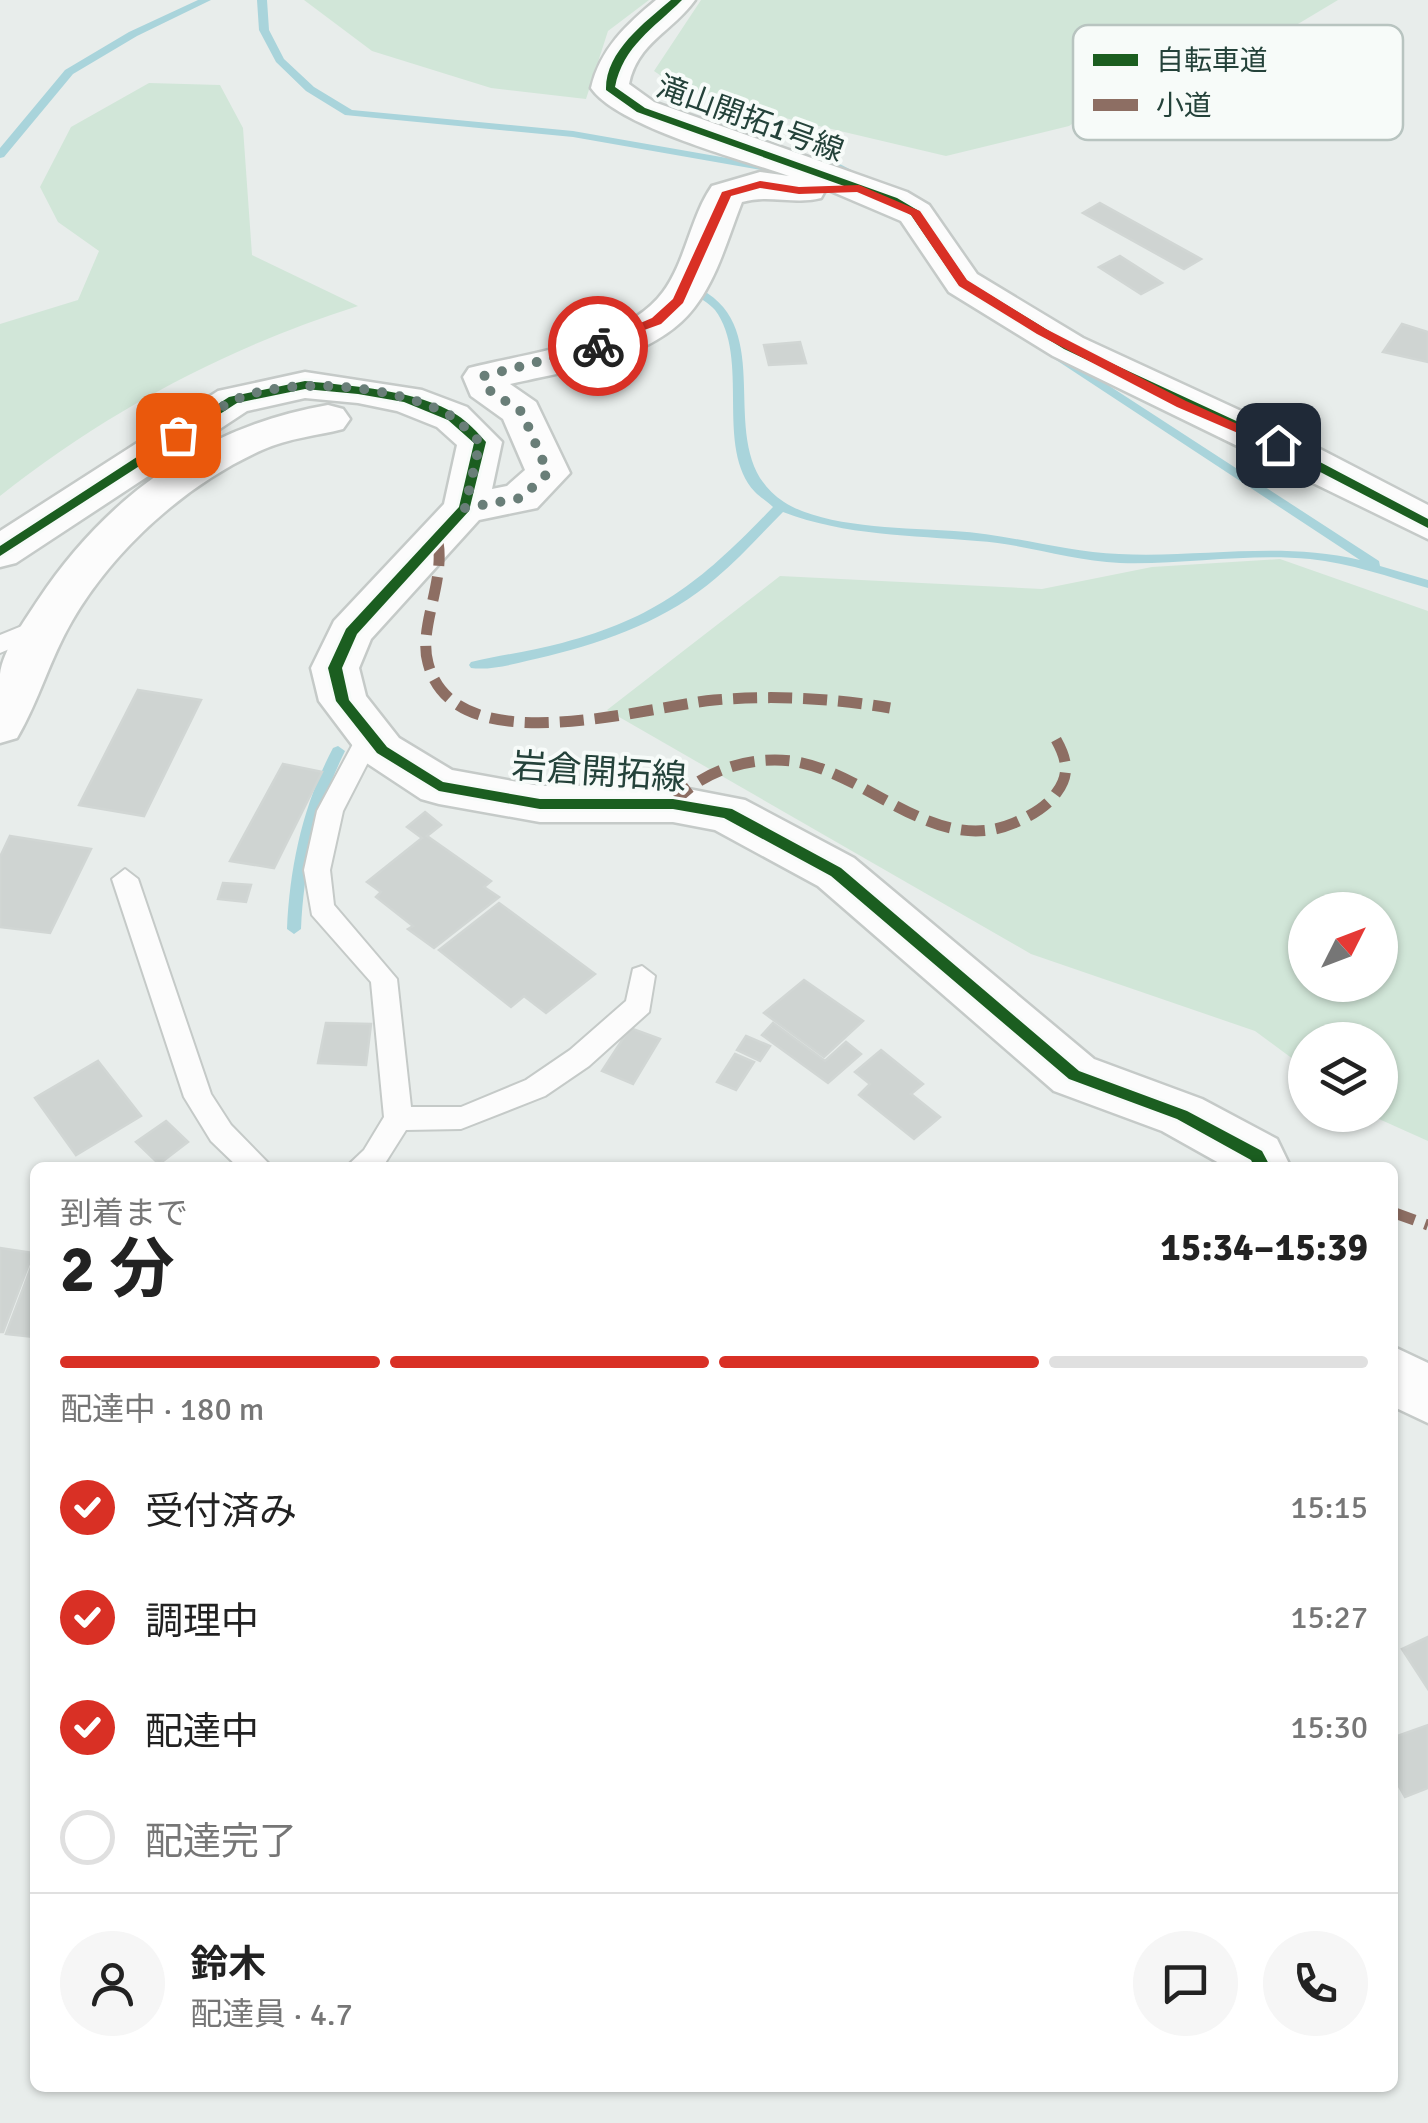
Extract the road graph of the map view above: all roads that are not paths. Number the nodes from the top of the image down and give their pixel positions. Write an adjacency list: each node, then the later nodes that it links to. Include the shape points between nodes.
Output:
1 (678, 0): 2 (street, 滝山開拓1号線, via 628,44 612,68 610,88 675,124)
2 (859, 188): 3 (street, via 736,188 726,194 678,301 656,321 570,356 484,376 486,388 522,412 548,473 521,498); 4 (street, 滝山開拓1号線, via 916,213 963,283 1068,347)
3 (470, 487): 5 (street, via 480,442 452,417 408,400 305,385 234,400); 6 (street, via 396,424 352,417 264,431 210,456 128,520); 9 (street, 岩倉開拓線, via 351,632 335,668 343,701)
4 (1428, 524)
5 (0, 552)
6 (48, 624): 7 (lane); 8 (street)
7 (0, 645)
8 (0, 726)
9 (370, 736): 12 (lane, via 330,811 317,870 322,908 384,979); 15 (street, 岩倉開拓線, via 439,786 540,804 674,804 727,814 836,872 1074,1075 1182,1115)
10 (125, 879): 13 (lane, via 198,1097 222,1134)
11 (642, 976): 12 (lane, via 639,1005 586,1056 546,1083 460,1118)
12 (398, 1118): 14 (lane)
13 (252, 1162)
14 (368, 1162)
15 (1260, 1162)

